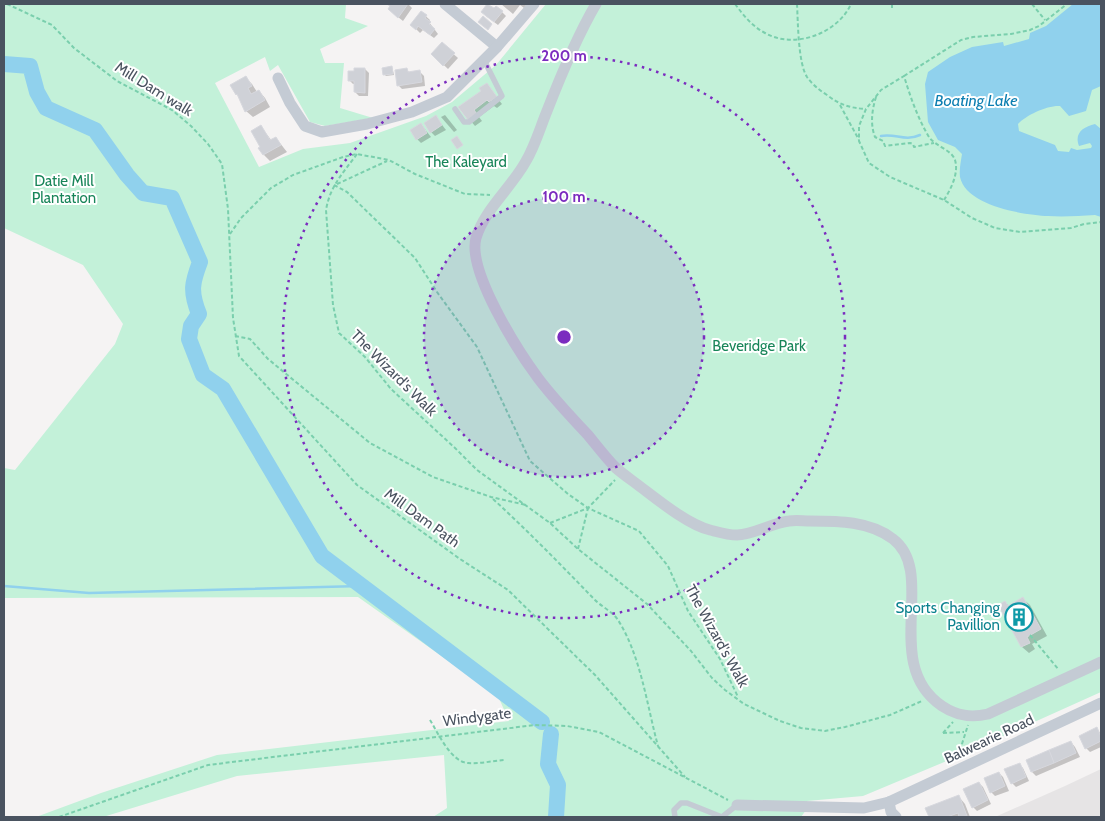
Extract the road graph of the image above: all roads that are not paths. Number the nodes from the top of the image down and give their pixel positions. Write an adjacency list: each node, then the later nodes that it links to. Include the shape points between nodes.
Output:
1 (445, 4): 4 (street)
2 (534, 4): 4 (street)
3 (596, 4): 8 (street, via 569,56 527,159 476,238 475,254 486,290 539,379 616,468 673,511 707,529 738,535 790,521 840,521 884,532 896,540 909,561 911,574 912,659 920,682 931,697 953,713 965,716 988,714)
4 (497, 47): 5 (street)
5 (484, 60): 6 (street, via 447,97 412,112 322,132 305,126); 7 (lane, via 502,96 469,122 464,122)
6 (278, 78)
7 (455, 109)
8 (1101, 662)
9 (1101, 703): 10 (street, Balwearie Road)
10 (889, 802): 11 (street, via 864,808); 14 (street)
11 (737, 804): 13 (lane)
12 (675, 817): 13 (lane, via 674,810 681,803 687,803)
13 (722, 817)
14 (896, 817)

